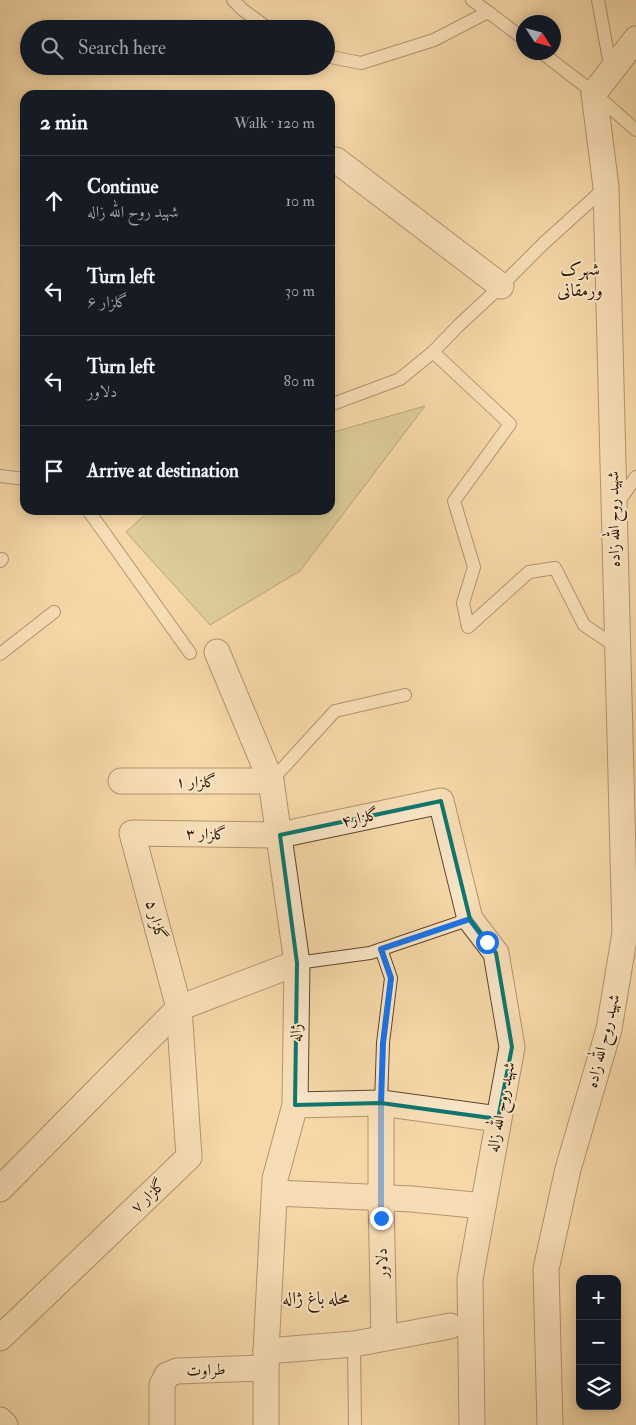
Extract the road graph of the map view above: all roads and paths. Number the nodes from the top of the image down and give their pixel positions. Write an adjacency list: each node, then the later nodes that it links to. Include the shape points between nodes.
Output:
1 (233, 0): 5 (lane)
2 (472, 0): 4 (lane)
3 (598, 0): 10 (lane)
4 (488, 12): 6 (lane); 8 (lane, via 434,40 361,63)
5 (257, 20)
6 (516, 33)
7 (636, 38): 10 (street)
8 (335, 58)
9 (551, 60): 11 (lane)
10 (611, 70): 11 (street)
11 (594, 93): 12 (lane); 14 (street, شهید روح الله زاده)
12 (636, 130)
13 (336, 160): 15 (street)
14 (606, 187): 15 (lane); 21 (street, شهید روح الله زاده)
15 (501, 286): 16 (lane)
16 (433, 352): 17 (lane, via 400,379); 24 (lane, via 510,424 454,501 474,567 463,603 468,627 530,572 555,568 584,625)
17 (335, 403)
18 (0, 476): 19 (lane)
19 (20, 478)
20 (636, 478): 21 (lane)
21 (614, 509): 24 (street, شهید روح الله زاده)
22 (92, 515): 25 (lane)
23 (54, 612): 27 (lane)
24 (618, 648): 56 (street, شهید روح الله زاده, via 625,933 609,1029 568,1170 546,1269)
25 (190, 652)
26 (217, 652): 30 (street, ژاله)
27 (0, 654)
28 (405, 695): 30 (lane, via 335,711)
29 (121, 781): 30 (street, گلزار ۱)
30 (271, 781): 33 (street, ژاله)
31 (441, 801): 33 (street, گلزار۴); 34 (street, شهید روح الله زاله)
32 (132, 833): 33 (street, گلزار ۳); 37 (street, گلزار ۵)
33 (280, 835): 36 (street, ژاله)
34 (470, 919): 35 (lane); 40 (street, شهید روح الله زاله, via 496,953 512,1047)
35 (381, 949): 36 (lane); 38 (lane, دلاور, via 391,978 383,1043)
36 (297, 963): 37 (street); 39 (street, ژاله)
37 (179, 1008): 41 (street); 46 (street, گلزار ۷, via 189,1157)
38 (381, 1103): 39 (street); 40 (street); 43 (street, دلاور)
39 (295, 1105): 42 (street, ژاله)
40 (498, 1119): 44 (street, شهید روح الله زاله)
41 (0, 1189)
42 (274, 1193): 43 (street); 49 (street, ژاله)
43 (381, 1198): 44 (street); 47 (street, دلاور)
44 (483, 1206): 55 (street, شهید روح الله زاله, via 470,1279)
45 (450, 1326): 47 (street)
46 (0, 1336)
47 (384, 1338): 48 (street)
48 (354, 1344): 49 (street); 54 (lane)
49 (266, 1359): 52 (street, طراوت, via 167,1375 162,1385); 53 (street, ژاله)
50 (0, 1420): 51 (street)
51 (5, 1425)
52 (162, 1425)
53 (266, 1425)
54 (355, 1425)
55 (472, 1425)
56 (550, 1425)

